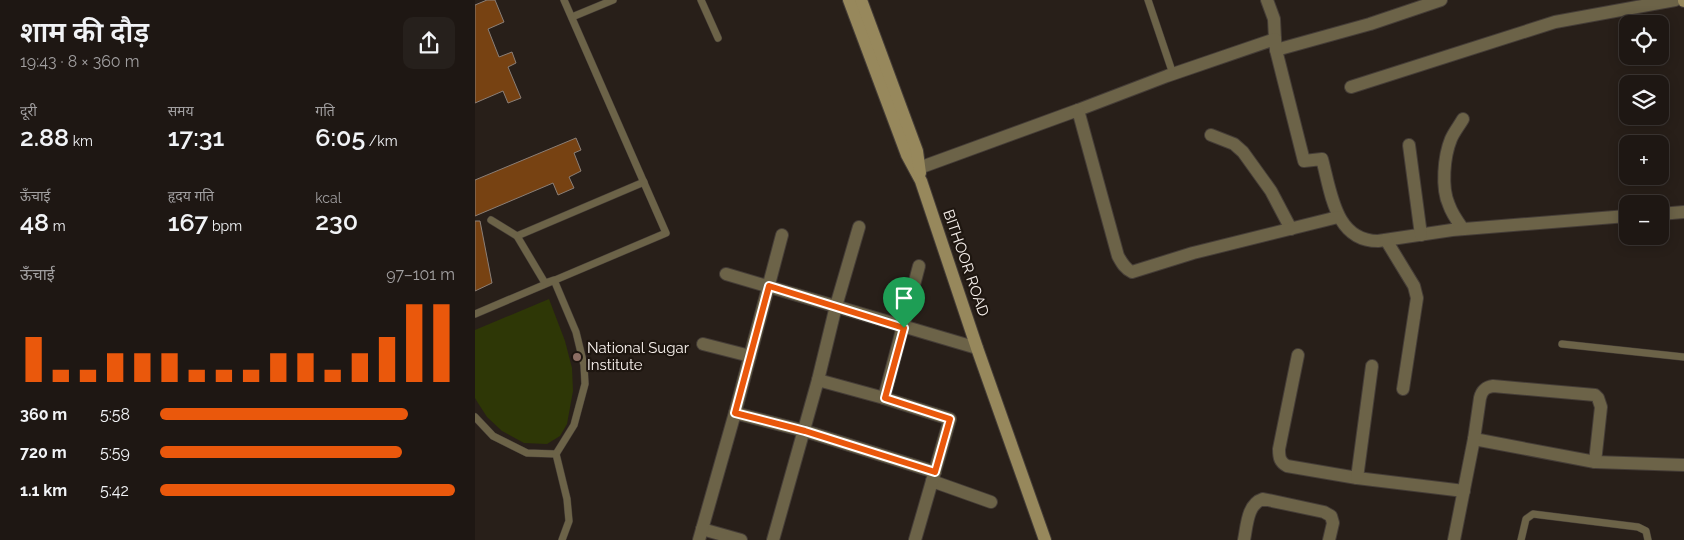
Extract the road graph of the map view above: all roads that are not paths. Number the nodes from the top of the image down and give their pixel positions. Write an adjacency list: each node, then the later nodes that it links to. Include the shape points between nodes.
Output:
1 (564, 0): 10 (lane)
2 (613, 0): 10 (lane)
3 (701, 0): 11 (lane)
4 (849, 0): 19 (street, BITHOOR ROAD, via 907,154)
5 (861, 0): 19 (street, via 917,151)
6 (1148, 0): 13 (lane)
7 (1267, 0): 12 (street, via 1274,19)
8 (1441, 0): 12 (street, via 1370,24)
9 (1675, 0): 14 (street, via 1555,22)
10 (572, 17): 20 (lane)
11 (718, 38)
12 (1276, 45): 13 (street); 23 (street, via 1304,162 1322,159)
13 (1173, 74): 15 (street)
14 (1351, 87)
15 (1078, 110): 19 (street); 27 (street, via 1118,256 1127,270 1132,272)
16 (1463, 119): 28 (street, via 1448,151 1445,179 1449,206)
17 (1211, 135): 27 (street, via 1234,144 1243,152 1271,192)
18 (1409, 145): 30 (street)
19 (920, 174): 42 (street, BITHOOR ROAD)
20 (644, 182): 31 (lane); 35 (lane, via 666,233)
21 (1684, 212): 22 (street)
22 (1669, 213)
23 (1338, 217): 27 (street); 32 (street, via 1360,239)
24 (1619, 217): 28 (street)
25 (491, 220): 31 (lane)
26 (859, 227): 37 (street)
27 (1291, 229)
28 (1463, 230): 30 (street)
29 (783, 235): 36 (street)
30 (1421, 235): 32 (street)
31 (517, 236): 35 (lane, via 545,283)
32 (1386, 240): 48 (street, via 1414,286 1417,298)
33 (919, 266): 39 (street)
34 (725, 274): 36 (street)
35 (554, 280): 38 (lane); 54 (lane, via 576,332 585,384 575,425)
36 (769, 286): 37 (street); 44 (street)
37 (836, 306): 39 (street); 47 (street)
38 (475, 314)
39 (904, 328): 42 (street); 49 (street)
40 (703, 344): 44 (street)
41 (1562, 344): 45 (lane)
42 (977, 348): 66 (street, BITHOOR ROAD)
43 (1298, 355): 58 (street, via 1279,449 1280,460 1287,466)
44 (751, 356): 50 (street)
45 (1684, 357)
46 (1372, 366): 58 (street)
47 (818, 380): 49 (street); 52 (street)
48 (1403, 389)
49 (885, 398): 57 (street, via 950,419)
50 (735, 413): 52 (street); 61 (street)
51 (475, 417): 54 (lane, via 493,436 527,453)
52 (805, 431): 57 (street); 64 (street)
53 (1474, 439): 55 (street); 55 (street, via 1481,394 1485,388 1592,394 1600,402); 59 (street)
54 (556, 454): 62 (lane, via 569,521)
55 (1595, 462): 56 (street)
56 (1684, 465)
57 (934, 476): 60 (street); 65 (street)
58 (1357, 478): 59 (street)
59 (1463, 491): 69 (street)
60 (991, 502)
61 (700, 534): 63 (street)
62 (562, 540)
63 (741, 540)
64 (773, 540)
65 (915, 540)
66 (1045, 540)
67 (1244, 540): 68 (street, via 1251,508 1256,501 1263,499 1331,516 1333,523)
68 (1329, 540)
69 (1454, 540)
70 (1521, 540): 71 (lane, via 1526,519 1533,514 1638,527 1645,531)
71 (1648, 540)

